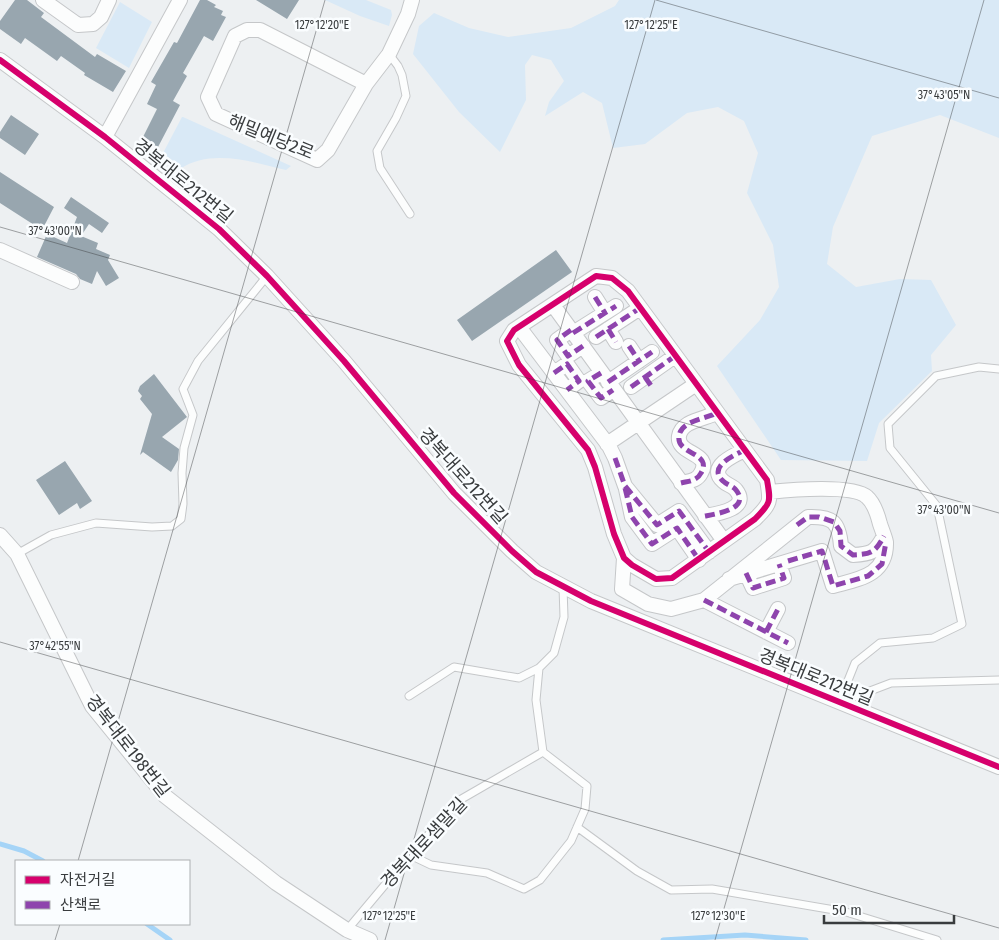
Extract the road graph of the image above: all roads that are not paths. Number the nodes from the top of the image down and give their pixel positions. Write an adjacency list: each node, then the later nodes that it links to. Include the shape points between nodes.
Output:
1 (42, 0): 2 (street, via 78,25 93,24 101,17)
2 (109, 0)
3 (180, 0): 8 (street)
4 (412, 0): 5 (street, 해밀예당2로)
5 (389, 54): 7 (street, 해밀예당2로); 9 (lane, via 402,75 406,96 377,151 380,168)
6 (0, 60): 8 (street, 경복대로212번길)
7 (366, 84): 7 (street, 해밀예당2로, via 328,150 317,160 216,114 208,97 235,36 247,30 260,30)
8 (105, 137): 11 (street, 경복대로212번길, via 219,228)
9 (410, 214)
10 (0, 250): 12 (street)
11 (267, 276): 36 (lane, via 198,361 183,388 193,415 184,448 181,519 172,526 152,527 96,523 51,535); 40 (street, 경복대로212번길, via 344,361 454,493 536,572)
12 (72, 282)
13 (595, 296): 17 (street, via 611,309)
14 (553, 305): 15 (street, via 596,276 612,278 628,291); 16 (street); 17 (street)
15 (640, 308): 19 (street); 20 (street, via 602,332 623,344)
16 (519, 327): 27 (street); 38 (street, via 507,341 519,366 588,450)
17 (572, 331): 22 (street, via 556,340 568,356 582,346)
18 (652, 352): 20 (street)
19 (675, 356): 23 (street); 24 (street, via 649,382)
20 (639, 361): 22 (street)
21 (999, 369): 50 (lane, via 979,367 936,376 888,424 890,448 937,506 962,624 932,638 880,643 856,663)
22 (608, 381): 26 (street)
23 (696, 384): 25 (street); 26 (street)
24 (631, 387)
25 (717, 413): 28 (street); 29 (street, via 680,430 678,439 681,445 703,462 699,476)
26 (638, 424): 27 (street); 29 (street)
27 (607, 444): 30 (street)
28 (744, 450): 31 (street, via 767,480); 32 (street, via 728,458 719,468 722,480 739,494 738,503 725,512)
29 (681, 483): 32 (street)
30 (625, 486): 37 (street, via 657,525 679,511); 37 (street, via 632,517 652,544 677,528)
31 (769, 492): 34 (street, via 819,488 867,496); 35 (street, via 766,508)
32 (705, 516): 35 (street)
33 (0, 535): 36 (street, 경복대로198번길)
34 (884, 536): 39 (street, via 877,548 868,554 853,556 841,546 840,531 834,522 808,517); 39 (street, via 882,564 868,576 833,586 822,551)
35 (724, 541): 37 (street)
36 (17, 554): 55 (street, 경복대로198번길, via 92,706 165,796 276,883)
37 (704, 556): 38 (street, via 672,578 656,578)
38 (624, 558): 41 (street, via 622,589)
39 (728, 579): 42 (street)
40 (563, 587): 44 (street, 경복대로212번길); 47 (lane, via 564,617 554,653)
41 (631, 593): 42 (street, via 648,604 671,609); 44 (street)
42 (704, 600): 45 (street)
43 (778, 609): 45 (street)
44 (618, 611): 50 (street, 경복대로212번길)
45 (766, 632): 46 (street)
46 (788, 643)
47 (539, 668): 49 (lane, via 519,678 454,668); 51 (lane, via 536,700)
48 (999, 680): 50 (lane, via 891,683)
49 (409, 696)
50 (838, 703): 52 (street, 경복대로212번길)
51 (544, 752): 53 (lane, via 588,786 585,809); 54 (lane, 경복대로샘말길, via 458,801)
52 (999, 767)
53 (577, 827): 54 (lane, via 571,842 540,880 524,889 487,873 431,865); 57 (lane, via 637,871 671,890 712,889 846,912)
54 (410, 855): 55 (lane, 경복대로샘말길)
55 (347, 930): 56 (street, 경복대로198번길)
56 (370, 940)
57 (937, 940)

